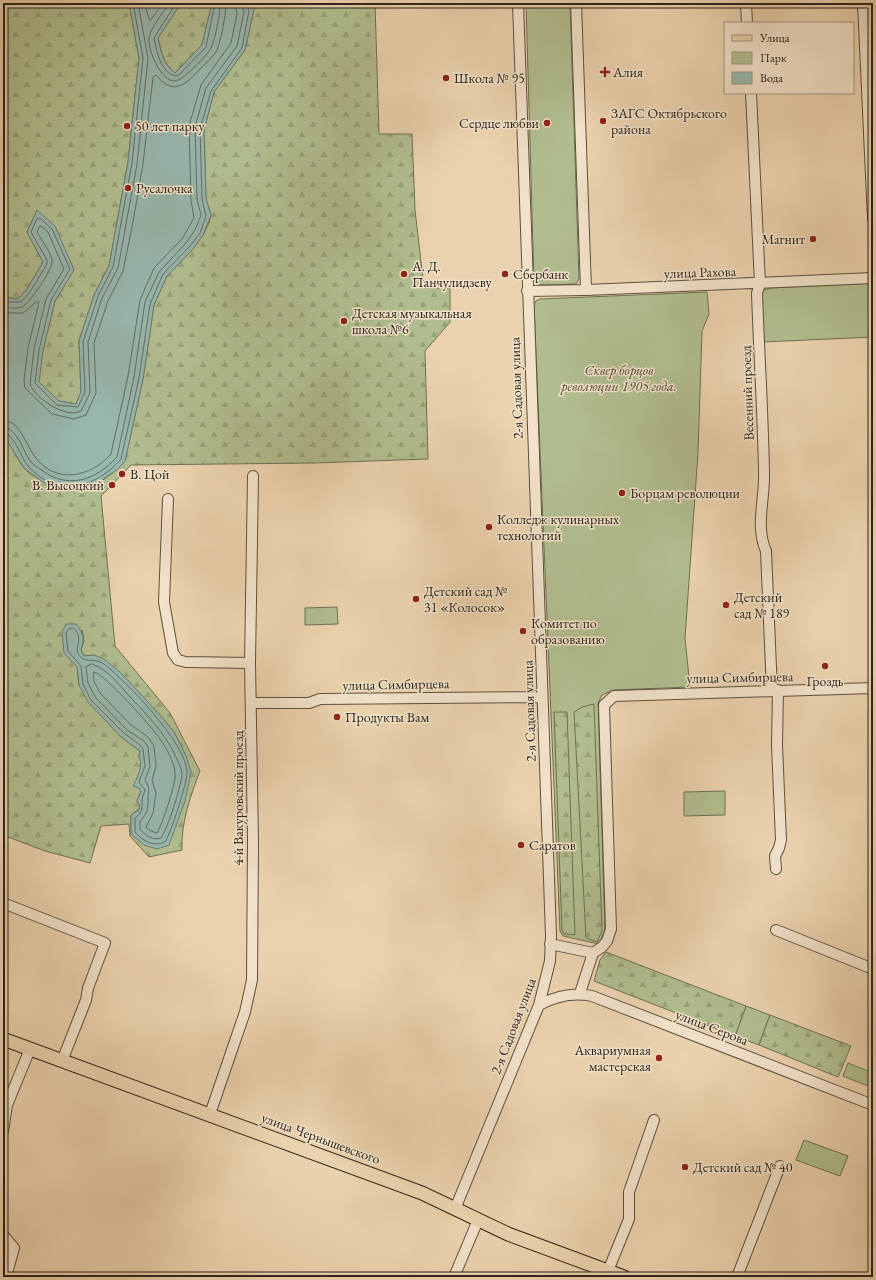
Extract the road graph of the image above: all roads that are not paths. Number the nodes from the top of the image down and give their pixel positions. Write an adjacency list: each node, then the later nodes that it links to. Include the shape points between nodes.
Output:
1 (518, 3): 11 (street, 2-я Садовая улица)
2 (576, 3): 10 (street)
3 (746, 3): 5 (street)
4 (863, 3): 7 (street)
5 (747, 22)
6 (751, 94): 9 (street, Весенний проезд)
7 (873, 219)
8 (873, 278): 9 (street, улица Рахова)
9 (760, 284): 10 (street, улица Рахова); 16 (street, Весенний проезд, via 757,294 764,475 762,542 766,551)
10 (586, 290): 11 (street, улица Рахова)
11 (527, 291): 17 (street, 2-я Садовая улица)
12 (253, 476): 14 (street, 4-й Вакуровский проезд)
13 (168, 499): 14 (street, via 164,602 173,653 178,660 186,662)
14 (250, 663): 18 (street, 4-й Вакуровский проезд)
15 (873, 688): 16 (street, улица Симбирцева)
16 (775, 691): 19 (street, Весенний проезд, via 782,840 774,856); 23 (street, улица Симбирцева, via 614,696 604,705 610,930 607,941)
17 (542, 697): 18 (street, улица Симбирцева, via 320,699 309,702); 22 (street, 2-я Садовая улица)
18 (252, 703): 32 (street, 4-й Вакуровский проезд, via 252,980 246,1012)
19 (776, 870)
20 (3, 903): 29 (street, via 105,943)
21 (776, 930): 24 (street)
22 (550, 944): 23 (street); 26 (street, 2-я Садовая улица, via 550,961)
23 (593, 953): 25 (street)
24 (873, 969)
25 (580, 994): 26 (street, улица Серова, via 550,999); 31 (street, улица Серова, via 592,996)
26 (539, 1005): 36 (street, 2-я Садовая улица)
27 (3, 1039): 28 (main road, улица Чернышевского)
28 (30, 1049): 29 (main road, улица Чернышевского); 30 (street)
29 (62, 1061): 32 (main road, улица Чернышевского)
30 (7, 1095): 34 (street, via 8,1105)
31 (873, 1105)
32 (210, 1114): 36 (main road, улица Чернышевского, via 422,1193)
33 (654, 1120): 39 (street, via 629,1192 629,1219)
34 (3, 1131)
35 (780, 1166): 43 (street)
36 (455, 1209): 37 (main road, улица Чернышевского)
37 (478, 1220): 39 (main road, улица Чернышевского, via 508,1234); 41 (street)
38 (3, 1235): 40 (street, via 14,1248)
39 (608, 1271): 42 (main road, улица Чернышевского)
40 (6, 1277)
41 (454, 1277)
42 (624, 1277)
43 (738, 1277)

